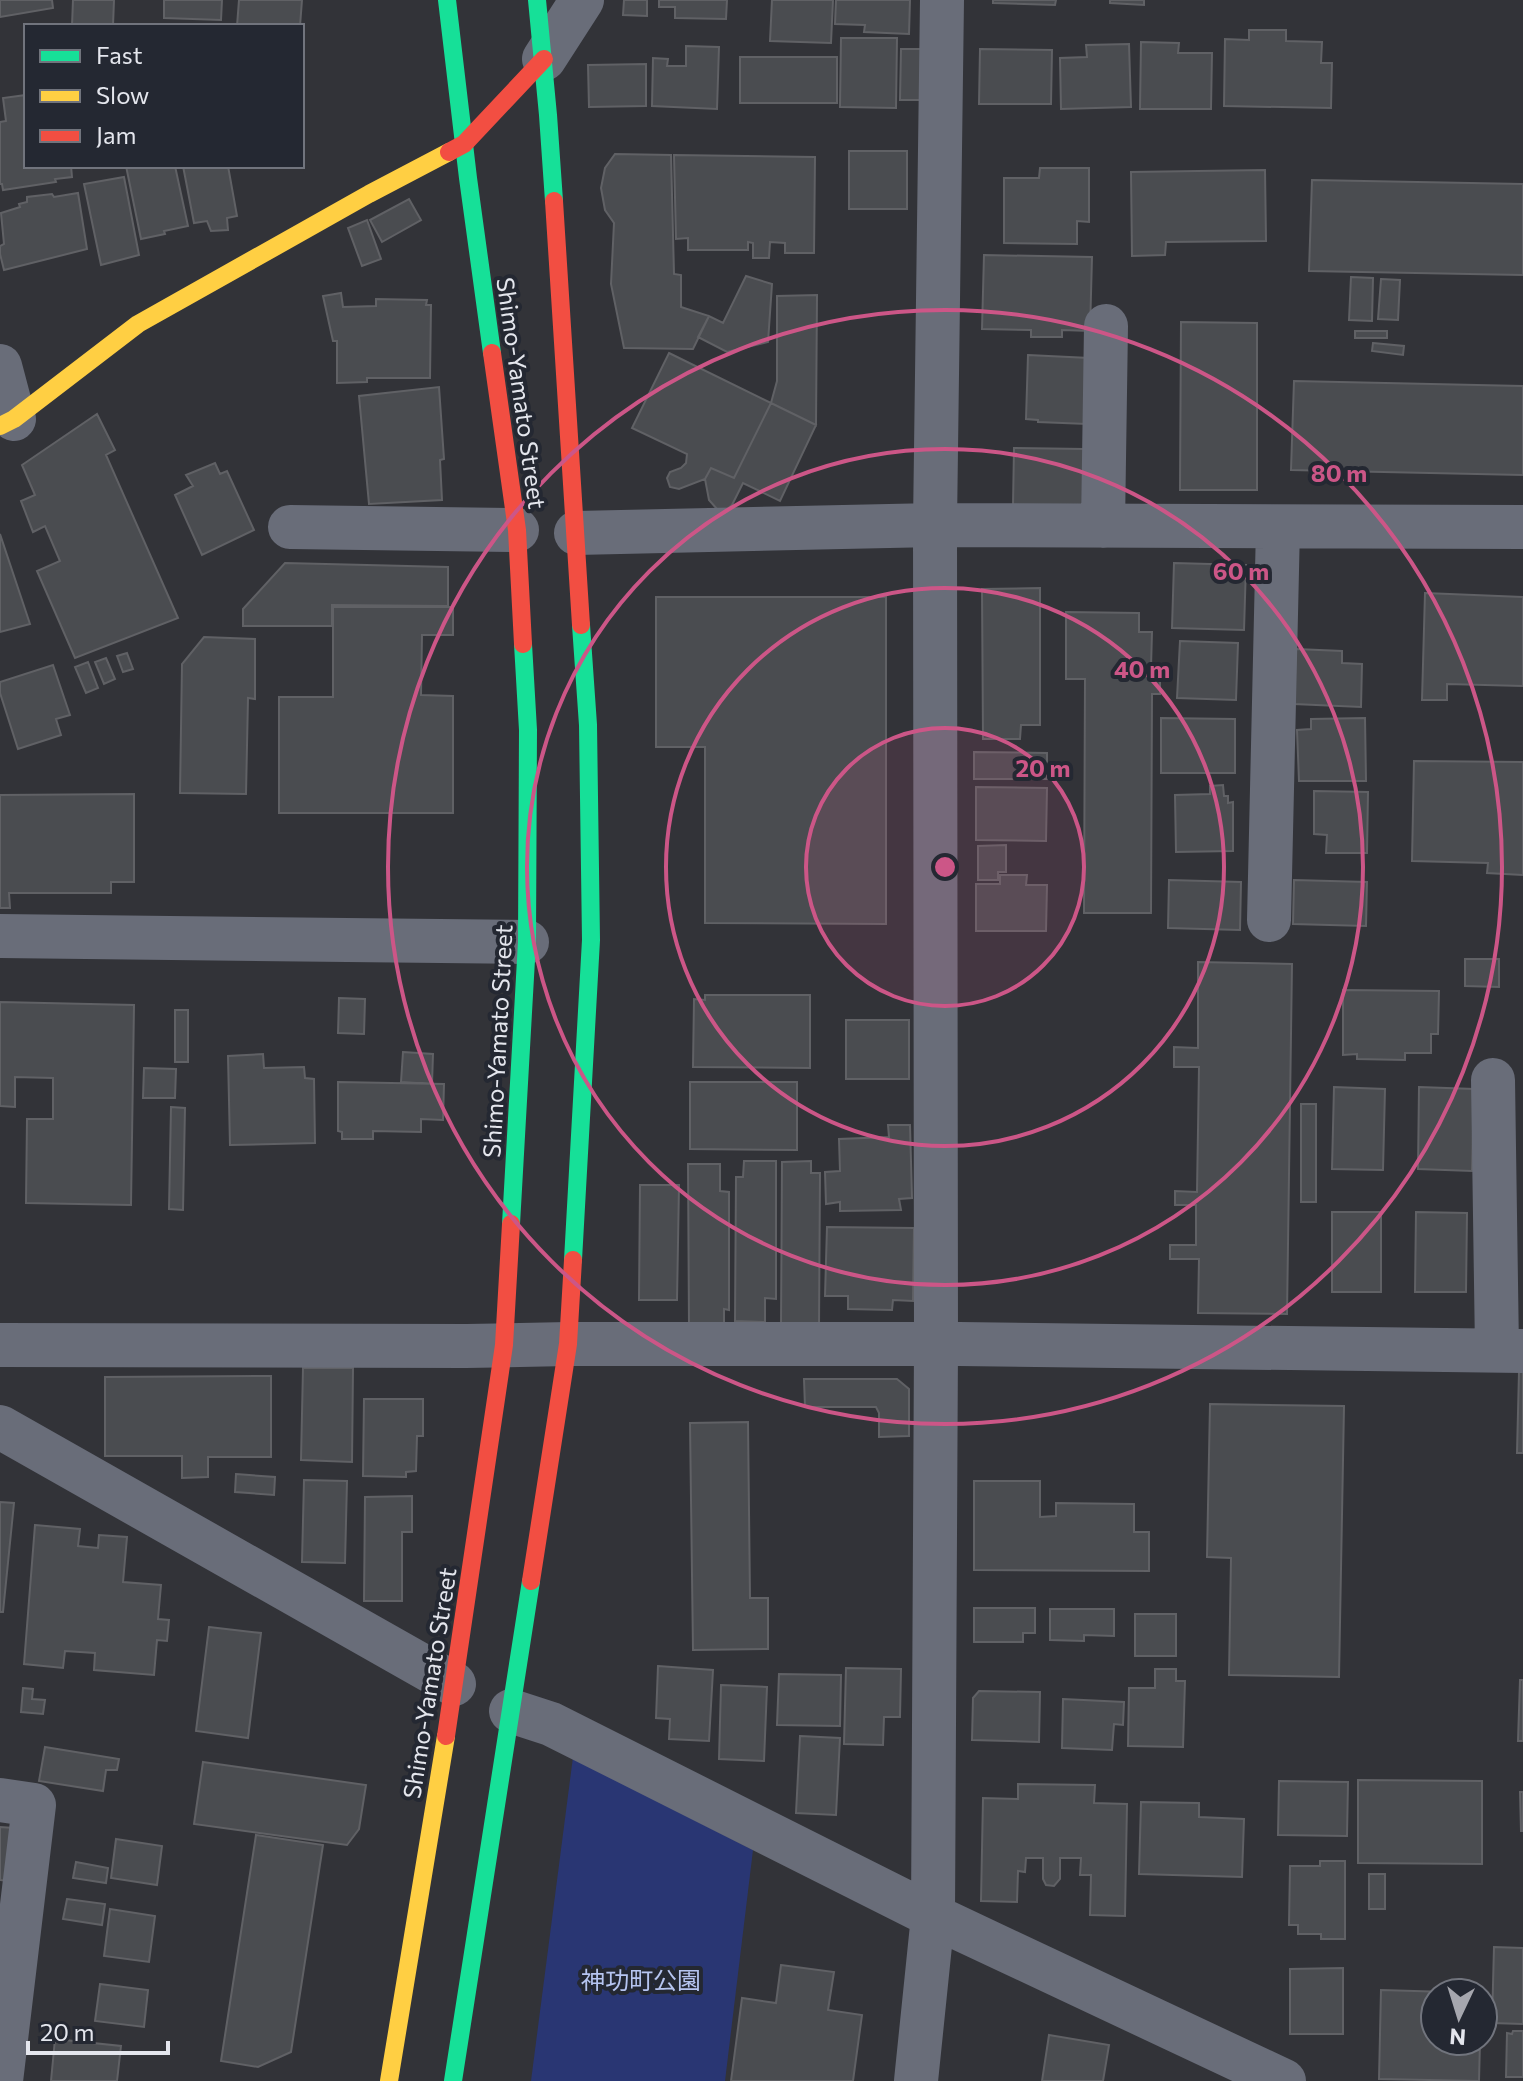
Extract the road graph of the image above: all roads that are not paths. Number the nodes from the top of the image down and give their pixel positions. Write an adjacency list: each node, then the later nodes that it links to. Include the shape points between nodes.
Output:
1 (447, 0): 6 (main road, Shimo-Yamato Street)
2 (537, 0): 5 (main road, Shimo-Yamato Street)
3 (582, 0): 5 (street)
4 (942, 0): 10 (street)
5 (544, 59): 6 (main road); 16 (main road, Shimo-Yamato Street)
6 (464, 144): 9 (main road, via 138,324); 15 (main road, Shimo-Yamato Street)
7 (1106, 326): 11 (street)
8 (0, 366): 9 (street)
9 (7, 422)
10 (935, 525): 11 (street); 16 (street); 22 (street)
11 (1103, 526): 13 (street)
12 (290, 527): 15 (street)
13 (1278, 527): 14 (street); 17 (street)
14 (1523, 527)
15 (517, 530): 19 (main road, Shimo-Yamato Street, via 528,730)
16 (576, 533): 21 (main road, Shimo-Yamato Street, via 588,725 591,940)
17 (1269, 920)
18 (0, 936): 19 (street)
19 (527, 942): 24 (main road, Shimo-Yamato Street)
20 (1493, 1080): 25 (street)
21 (568, 1344): 22 (street); 24 (street); 28 (main road, Shimo-Yamato Street)
22 (936, 1344): 25 (street); 30 (street)
23 (0, 1345): 24 (street)
24 (504, 1345): 27 (main road, Shimo-Yamato Street)
25 (1510, 1351)
26 (0, 1427): 27 (street)
27 (454, 1684): 32 (main road, Shimo-Yamato Street)
28 (511, 1711): 30 (street, via 551,1724); 33 (main road, Shimo-Yamato Street)
29 (0, 1800): 31 (street, via 34,1805)
30 (933, 1916): 34 (street); 35 (street)
31 (1, 2081)
32 (389, 2081)
33 (453, 2081)
34 (916, 2081)
35 (1284, 2081)

